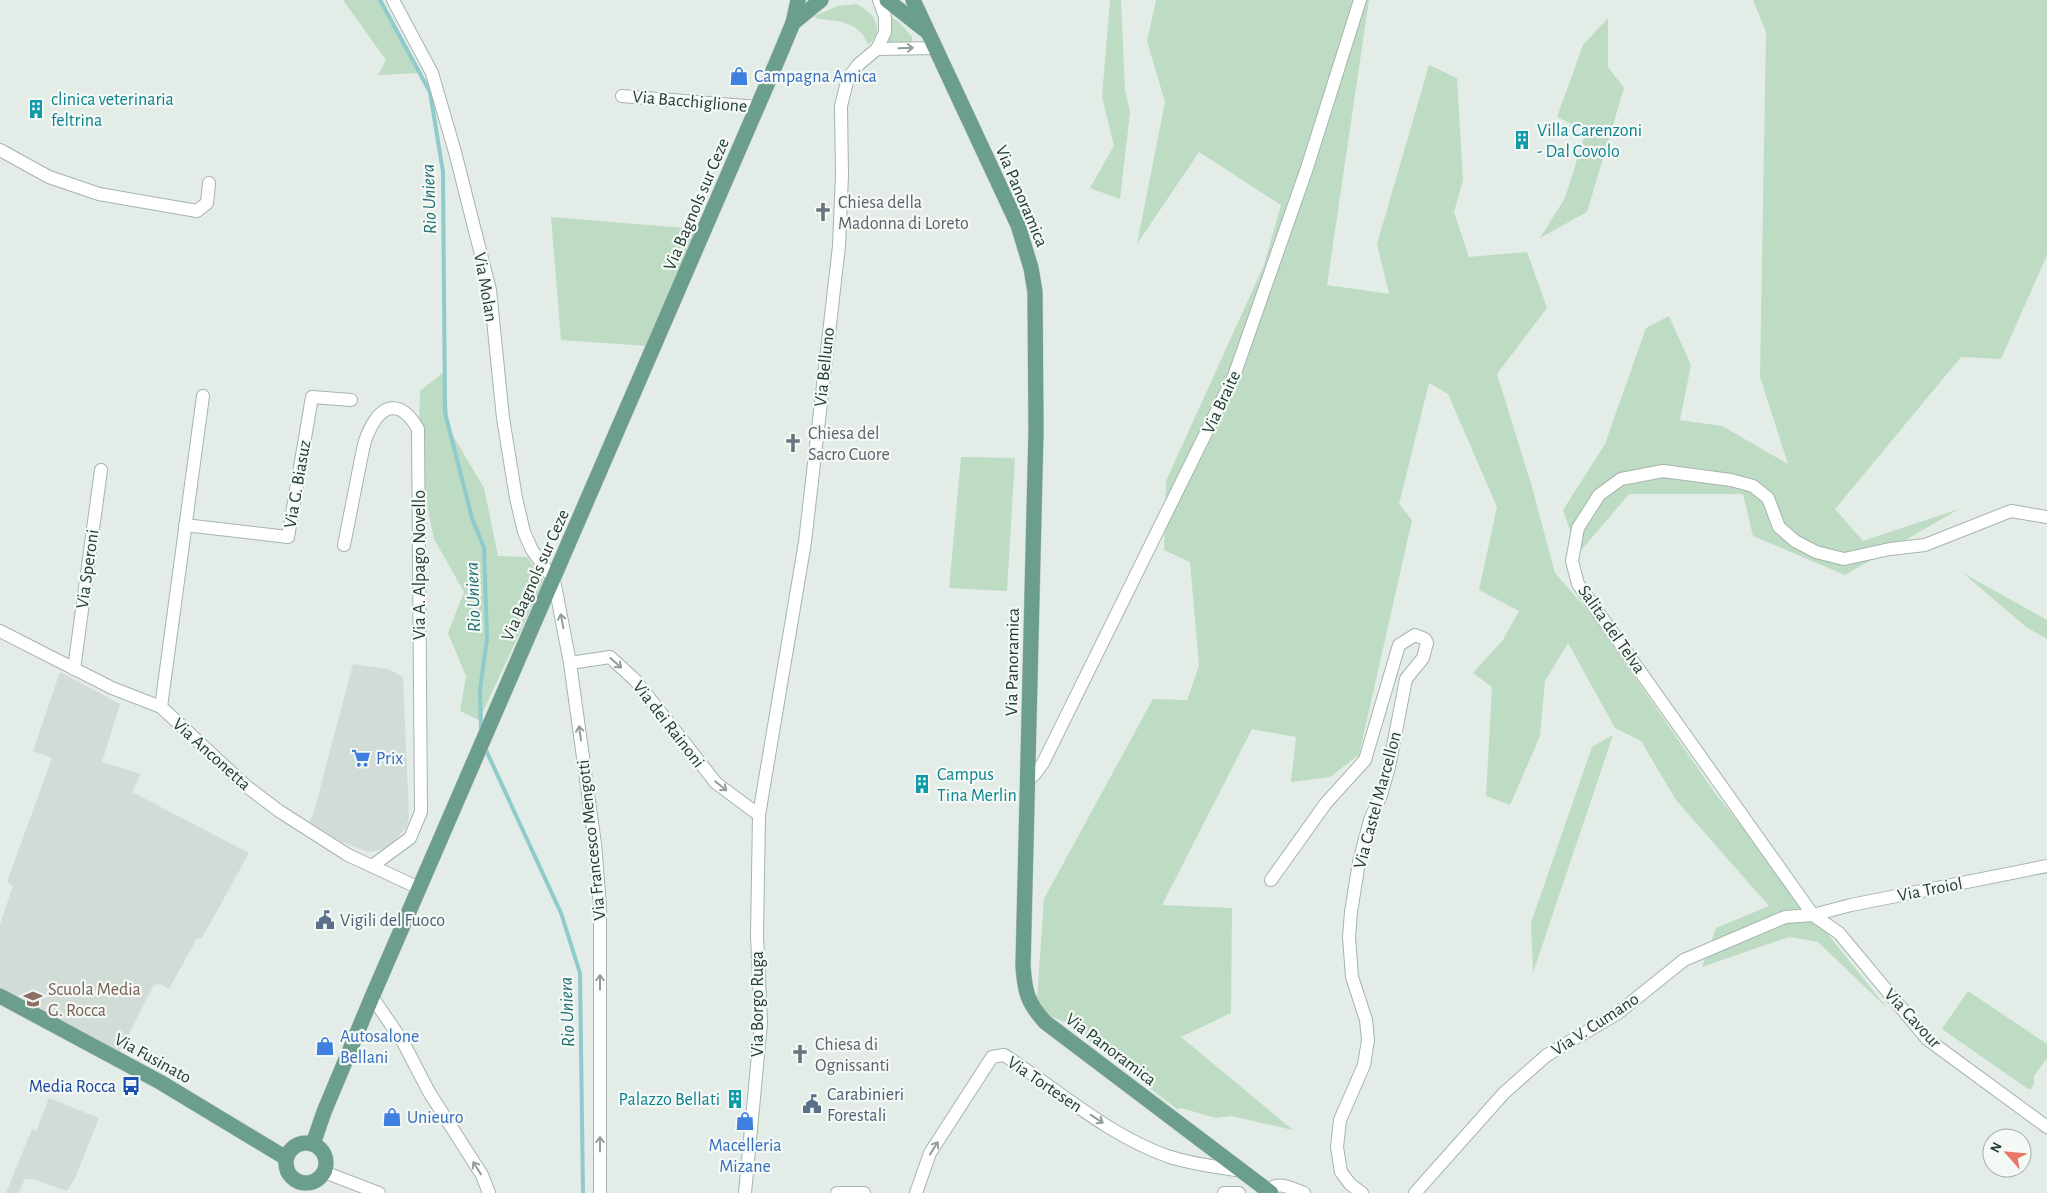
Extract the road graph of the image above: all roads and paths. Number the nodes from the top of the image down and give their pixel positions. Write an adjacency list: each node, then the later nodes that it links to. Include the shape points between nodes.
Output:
1 (393, 0): 21 (street, Via Molan, via 432,73 454,152 490,290 503,418 516,498 532,550)
2 (798, 0): 8 (main road, Via Bagnols sur Ceze)
3 (821, 0): 8 (main road, Via Bagnols sur Ceze)
4 (879, 0): 10 (street, via 885,17 885,32)
5 (887, 0): 9 (main road, Via Panoramica)
6 (913, 0): 9 (main road, Via Panoramica)
7 (1360, 0): 26 (street, Via Braite, via 1307,168 1234,376 1043,763)
8 (794, 22): 12 (main road, Via Bagnols sur Ceze)
9 (933, 41): 10 (street, one-way to 9); 26 (main road, Via Panoramica, via 1018,225 1035,292)
10 (877, 49): 27 (street, Via Belluno, via 848,78 842,99 839,246 805,542)
11 (622, 96): 12 (street, Via Bacchiglione)
12 (758, 106): 21 (main road, Via Bagnols sur Ceze)
13 (0, 150): 14 (street, via 49,177 100,194 197,210 207,203)
14 (209, 183)
15 (203, 396): 19 (street)
16 (351, 400): 19 (street, Via G. Biasuz, via 312,398 288,537)
17 (101, 470): 24 (street, Via Speroni)
18 (2047, 517): 32 (street, Salita del Telva, via 2011,511 1925,545 1844,559 1816,552 1795,541 1779,527 1768,498 1754,486 1662,471 1621,479 1599,495 1578,528 1572,561 1578,584)
19 (185, 525): 25 (street)
20 (344, 545): 28 (street, Via A. Alpago Novello, via 368,431 381,413 395,407 405,412 418,429 421,812 410,838)
21 (554, 580): 23 (street, Via Francesco Mengotti, one-way to 21); 31 (main road, Via Bagnols sur Ceze)
22 (0, 631): 24 (street, Via Anconetta)
23 (570, 663): 27 (street, Via dei Rainoni, one-way to 27, via 610,657 635,680 716,783); 44 (street, Via Francesco Mengotti, one-way to 23, via 600,906 595,844)
24 (74, 669): 25 (street, Via Anconetta)
25 (161, 707): 28 (street, Via Anconetta, via 246,786 279,811)
26 (1028, 779): 38 (main road, Via Panoramica, via 1023,966 1028,1002 1045,1022)
27 (759, 815): 45 (street, Via Borgo Ruga, via 761,1023)
28 (372, 866): 31 (street, Via Anconetta)
29 (2047, 866): 32 (street, Via Troiol, via 1851,905)
30 (1271, 880): 52 (street, Via Castel Marcellon, via 1326,803 1365,760 1399,646 1415,635 1425,639 1423,658 1406,679 1382,795 1370,820 1359,862 1351,912 1352,977 1366,1020 1368,1040 1364,1065 1340,1120 1337,1147 1341,1172)
31 (419, 888): 34 (main road, Via Bagnols sur Ceze)
32 (1813, 916): 35 (street, Via Cavour, via 1839,933 1928,1039); 53 (street, Via V. Cumano, via 1785,917 1684,960 1618,1013 1547,1055 1504,1093)
33 (0, 996): 37 (main road, Via Fusinato, via 160,1082)
34 (372, 997): 36 (main road, Via Bagnols sur Ceze); 43 (street, one-way to 34, via 482,1175 429,1092 403,1042)
35 (2047, 1127)
36 (313, 1144): 37 (main road, via 294,1147); 39 (main road, via 326,1158)
37 (286, 1158): 40 (main road, via 286,1169)
38 (1243, 1171): 41 (main road, Via Panoramica); 48 (street, Via Tortesen, one-way to 38, via 930,1153 988,1063 997,1055 1012,1060 1134,1142 1188,1162)
39 (324, 1172): 40 (main road, via 321,1177); 42 (street)
40 (295, 1188)
41 (1268, 1192): 51 (street, via 1282,1184)
42 (379, 1193)
43 (489, 1193)
44 (600, 1193)
45 (745, 1193)
46 (837, 1193): 47 (street)
47 (864, 1193)
48 (916, 1193)
49 (1224, 1193): 50 (street)
50 (1239, 1193)
51 (1304, 1193)
52 (1362, 1193)
53 (1415, 1193)

